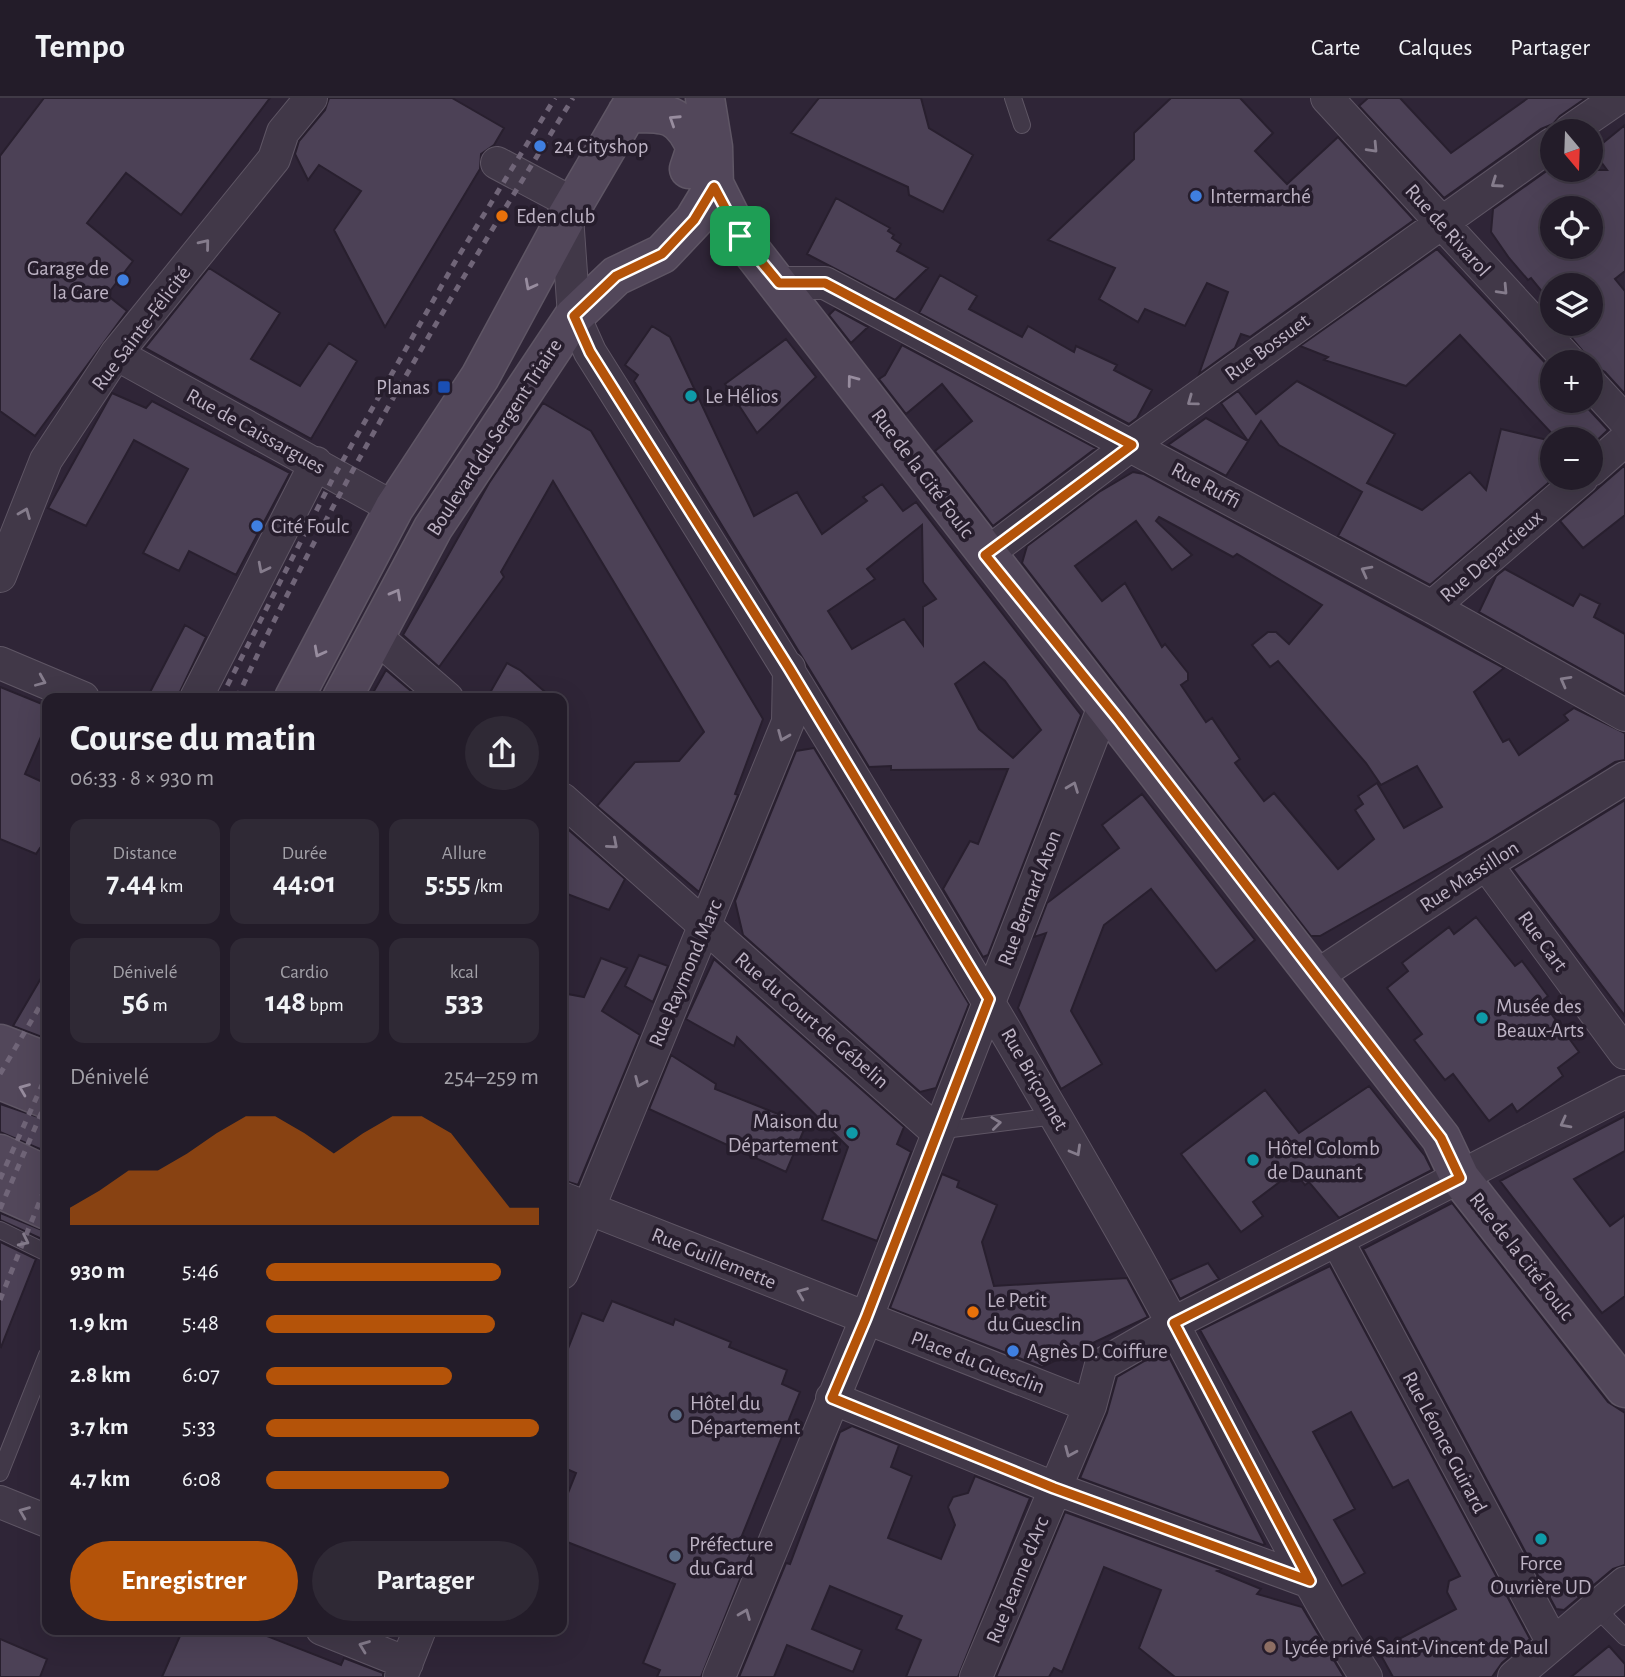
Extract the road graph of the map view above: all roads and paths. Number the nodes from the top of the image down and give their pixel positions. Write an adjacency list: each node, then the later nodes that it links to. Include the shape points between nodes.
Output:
1 (311, 98): 19 (street, Rue Sainte-Félicité, one-way to 1, via 274,159 283,132)
2 (705, 98): 12 (main road)
3 (1013, 98): 8 (lane)
4 (1327, 98): 14 (street, Rue de Rivarol, one-way to 14)
5 (1618, 98): 7 (street)
6 (632, 105): 9 (main road, Rue de la Cité Foulc, one-way to 6, via 681,122 667,113); 13 (main road, Boulevard du Sergent Triaire)
7 (1587, 119)
8 (1022, 125)
9 (696, 148): 12 (main road, Rue de la Cité Foulc); 15 (main road, via 684,186 661,227)
10 (1540, 152): 14 (street, Rue Bossuet, one-way to 14)
11 (497, 163): 13 (street)
12 (714, 187): 15 (main road, Boulevard du Sergent Triaire, via 694,220 662,254); 16 (main road, Rue de la Cité Foulc, via 740,236)
13 (571, 210): 17 (street, Rue Briçonnet); 27 (main road, Boulevard du Sergent Triaire, one-way to 27, via 480,377)
14 (1441, 222): 18 (street, Rue de Rivarol, one-way to 18); 23 (street, Rue Bossuet, one-way to 23)
15 (616, 276): 17 (main road, Boulevard du Sergent Triaire)
16 (779, 283): 23 (street, Rue Ruffi, via 825,283); 28 (main road, Rue de la Cité Foulc, one-way to 16)
17 (574, 316): 31 (main road, Boulevard du Sergent Triaire, one-way to 17, via 433,528); 33 (street, Rue Briçonnet, via 590,352)
18 (1559, 350)
19 (117, 354): 25 (street, Rue de Caissargues); 29 (street, Rue Sainte-Félicité, one-way to 19, via 46,460)
20 (1603, 397): 21 (street)
21 (1625, 421)
22 (1625, 440): 24 (street)
23 (1132, 445): 28 (street, Rue Bossuet); 30 (street, Rue Ruffi, one-way to 23)
24 (1603, 459)
25 (316, 463): 27 (street, Rue de Caissargues); 35 (street, one-way to 35)
26 (1568, 490): 30 (street, Rue Deparcieux)
27 (394, 508): 36 (main road, Boulevard du Sergent Triaire, one-way to 36)
28 (985, 555): 39 (main road, Rue de la Cité Foulc)
29 (0, 576)
30 (1432, 607): 40 (street, Rue Ruffi, one-way to 30)
31 (374, 635): 37 (main road, Boulevard du Sergent Triaire); 38 (street)
32 (0, 663): 34 (street, one-way to 34)
33 (789, 668): 44 (street, Rue Raymond Marc, one-way to 44, via 788,722); 46 (street, Rue Briçonnet)
34 (71, 693)
35 (199, 693)
36 (297, 693)
37 (345, 693)
38 (441, 693)
39 (1105, 704): 45 (main road, Rue de la Cité Foulc); 46 (street, Rue Bernard Aton, one-way to 39)
40 (1625, 715)
41 (1625, 778): 43 (street, Rue Massillon)
42 (567, 803): 44 (street, Rue du Court de Gébelin, one-way to 44)
43 (1486, 864): 45 (street, Rue Massillon); 48 (street, Rue Cart)
44 (705, 926): 54 (street, Rue du Court de Gébelin); 59 (street, Rue Raymond Marc, one-way to 59)
45 (1315, 976): 57 (main road, Rue de la Cité Foulc, via 1441,1138)
46 (989, 999): 53 (street, Rue Briçonnet); 54 (street, Rue Bernard Aton)
47 (0, 1044): 49 (main road)
48 (1625, 1053)
49 (42, 1060)
50 (0, 1080): 52 (main road, one-way to 50)
51 (1625, 1092): 57 (street, one-way to 57)
52 (42, 1097)
53 (1056, 1116): 54 (lane, one-way to 53); 66 (street, Rue Briçonnet, one-way to 66)
54 (936, 1130): 65 (street, Rue Bernard Aton)
55 (0, 1154): 56 (main road)
56 (42, 1174)
57 (1460, 1178): 62 (street); 68 (main road, Rue de la Cité Foulc)
58 (0, 1189): 60 (main road)
59 (575, 1203): 63 (street, Rue Raymond Marc); 65 (street, Rue Guillemette, one-way to 59)
60 (42, 1208)
61 (0, 1230): 64 (lane, one-way to 64)
62 (1337, 1240): 66 (street); 81 (street, Rue Léonce Guirard)
63 (567, 1246)
64 (42, 1251)
65 (866, 1318): 69 (street, Rue Bernard Aton); 70 (street, Place du Guesclin)
66 (1174, 1323): 70 (street, Rue Jeanne d'Arc, via 1101,1364); 75 (street, Rue Briçonnet)
67 (42, 1368): 71 (lane)
68 (1625, 1388)
69 (832, 1398): 72 (street); 83 (street, Rue Bernard Aton, one-way to 69)
70 (1090, 1406): 72 (street, Rue Jeanne d'Arc, one-way to 72)
71 (0, 1473)
72 (1054, 1488): 75 (street); 84 (street, Rue Jeanne d'Arc)
73 (0, 1502): 74 (street, one-way to 73)
74 (42, 1519)
75 (1310, 1581): 85 (street, Rue Briçonnet)
76 (1625, 1583): 77 (street)
77 (1595, 1608): 80 (lane); 81 (street)
78 (334, 1635): 82 (street, one-way to 78)
79 (418, 1635): 82 (street)
80 (1625, 1637)
81 (1553, 1643): 86 (street)
82 (404, 1670)
83 (719, 1677)
84 (976, 1677)
85 (1366, 1677)
86 (1514, 1677)

